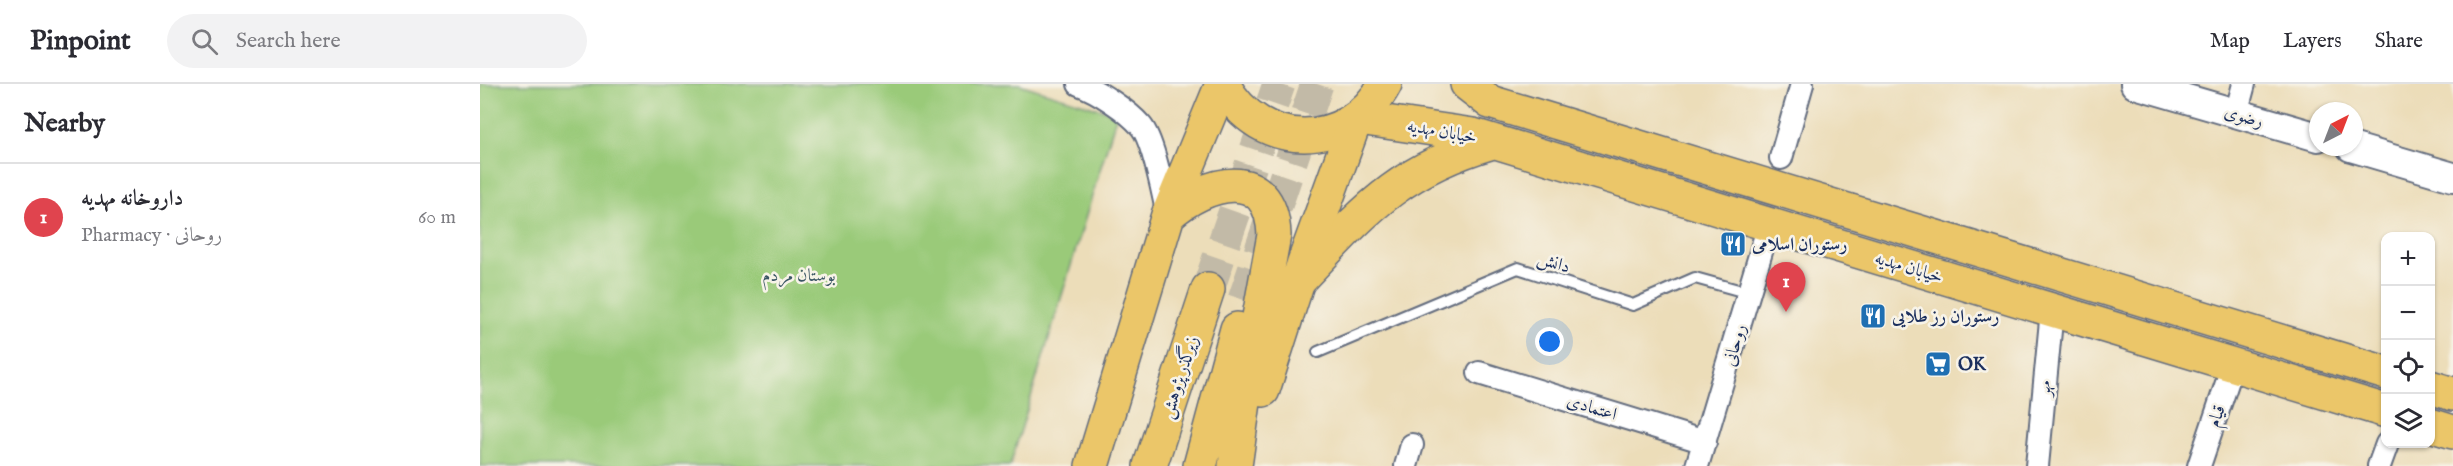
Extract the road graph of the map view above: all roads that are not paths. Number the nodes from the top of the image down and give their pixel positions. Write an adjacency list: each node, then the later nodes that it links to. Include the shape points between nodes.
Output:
1 (1079, 84): 15 (street, via 1097,90 1142,126)
2 (1222, 84): 9 (main road, via 1249,116 1273,130 1301,136 1329,132); 15 (main road)
3 (1385, 84): 9 (main road, via 1377,100)
4 (1467, 84): 24 (main road, خیابان مهدیه, via 1490,102)
5 (1802, 84): 13 (street)
6 (2135, 84): 8 (street, رضوی)
7 (2244, 84): 8 (street)
8 (2236, 114): 10 (street, رضوی)
9 (1357, 119): 11 (main road, خیابان مهدیه, via 1473,135); 17 (main road)
10 (2309, 134)
11 (1496, 142): 16 (main road, خیابان مهدیه); 17 (main road, via 1442,159 1389,190)
12 (2363, 151): 14 (street)
13 (1781, 158)
14 (2453, 177)
15 (1168, 215): 33 (main road); 36 (main road, via 1196,194 1230,185 1252,189 1263,198 1274,219)
16 (1769, 225): 19 (street, روحانی); 21 (main road, خیابان مهدیه)
17 (1296, 283): 36 (main road)
18 (1208, 289): 34 (main road, زیرگذر پژوهش)
19 (1749, 292): 22 (lane, دانش, via 1695,278 1633,305 1518,268); 31 (street, روحانی)
20 (1244, 300): 35 (main road)
21 (2052, 310): 23 (main road, خیابان مهدیه); 38 (street, مهر)
22 (1318, 352)
23 (2233, 365): 28 (main road, خیابان مهدیه); 39 (street, قیام)
24 (2381, 372)
25 (1479, 373): 31 (street, اعتمادی)
26 (2435, 389): 27 (main road)
27 (2453, 394)
28 (2381, 410)
29 (2435, 427): 30 (main road)
30 (2453, 432)
31 (1705, 442): 37 (street, روحانی)
32 (2386, 448): 40 (street)
33 (1092, 466)
34 (1150, 466)
35 (1200, 466)
36 (1237, 466)
37 (1698, 466)
38 (2037, 466)
39 (2199, 466)
40 (2379, 466)

